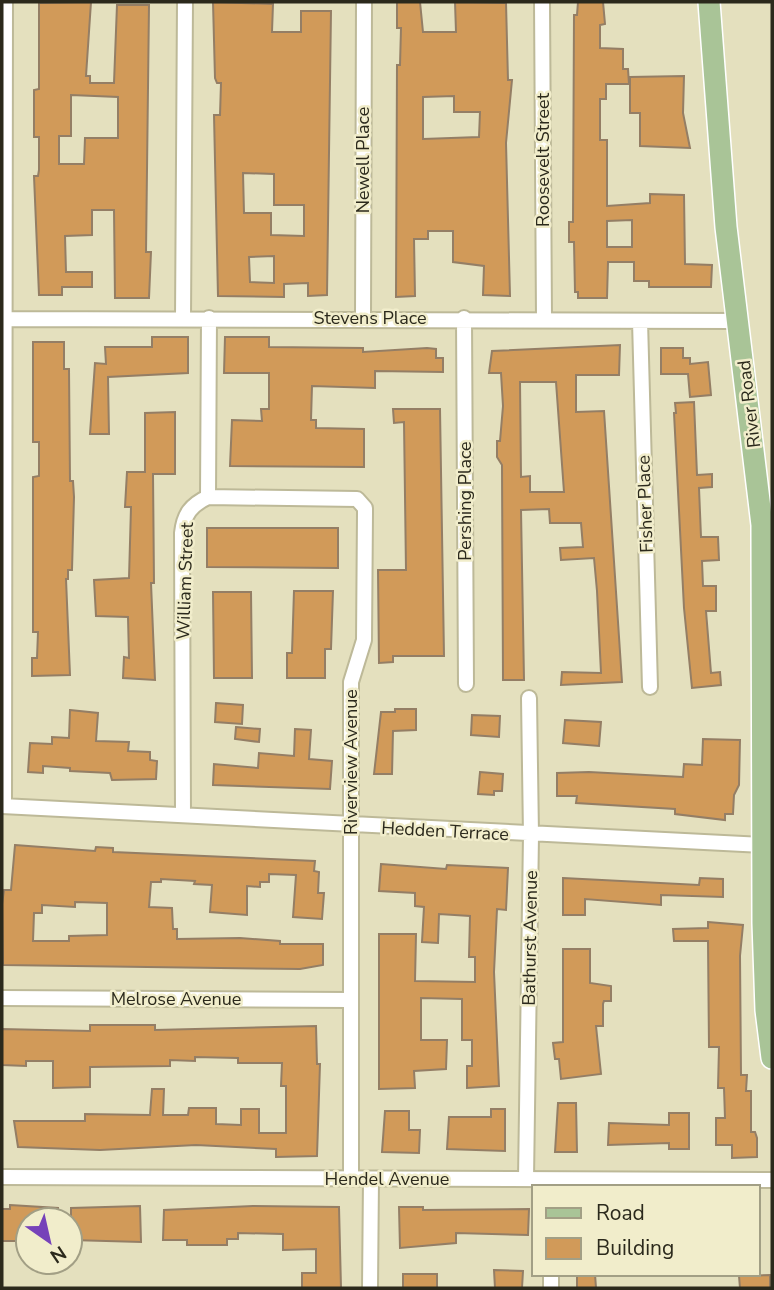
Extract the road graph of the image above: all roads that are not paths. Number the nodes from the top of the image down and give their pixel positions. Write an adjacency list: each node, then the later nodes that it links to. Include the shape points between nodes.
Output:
1 (5, 2): 10 (street)
2 (184, 2): 6 (street)
3 (364, 2): 8 (street, Newell Place)
4 (542, 2): 11 (street, Roosevelt Street)
5 (709, 2): 13 (main road, River Road)
6 (183, 318): 7 (street, Stevens Place); 10 (street, Stevens Place)
7 (209, 318): 8 (street, Stevens Place); 14 (street)
8 (363, 318): 9 (street, Stevens Place)
9 (464, 318): 11 (street, Stevens Place); 15 (street, Pershing Place)
10 (3, 319): 18 (street)
11 (544, 319): 12 (street, Stevens Place)
12 (640, 321): 13 (street, Stevens Place); 16 (street, Fisher Place)
13 (738, 321): 22 (main road, River Road, via 762,524)
14 (208, 497): 19 (street, William Street, via 189,510 182,533); 20 (street, Riverview Avenue, via 348,498 357,499 365,508 363,640 351,682)
15 (466, 684)
16 (650, 687)
17 (529, 698): 21 (street, Bathurst Avenue)
18 (3, 806): 19 (street, Hedden Terrace)
19 (183, 814): 20 (street, Hedden Terrace)
20 (351, 826): 21 (street, Hedden Terrace); 24 (street, Riverview Avenue)
21 (531, 835): 22 (street, Hedden Terrace); 29 (street, Bathurst Avenue)
22 (763, 845): 25 (main road, River Road, via 764,973)
23 (2, 998): 24 (street, Melrose Avenue)
24 (350, 1000): 27 (street, Riverview Avenue)
25 (772, 1058)
26 (2, 1177): 27 (street, Hendel Avenue)
27 (351, 1178): 28 (street, Hendel Avenue)
28 (371, 1178): 29 (street, Hendel Avenue); 32 (street)
29 (526, 1179): 31 (street, Hendel Avenue)
30 (772, 1180): 31 (street, Hendel Avenue)
31 (551, 1183)
32 (370, 1288)

